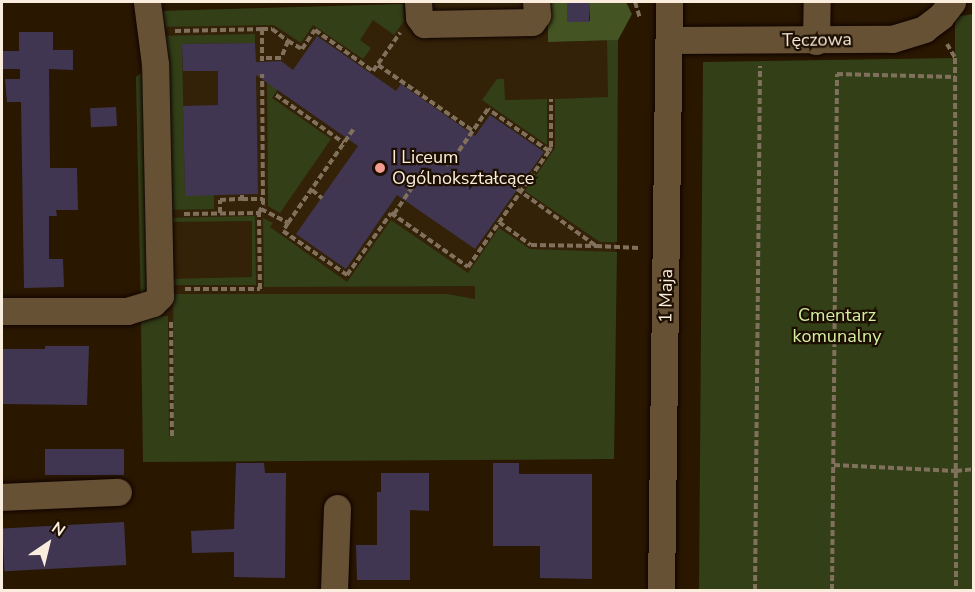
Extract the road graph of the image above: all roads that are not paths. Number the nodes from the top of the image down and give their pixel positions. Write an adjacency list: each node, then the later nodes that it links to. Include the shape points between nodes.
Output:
1 (147, 2): 9 (street, via 155,64 160,296 153,303 127,311)
2 (418, 2): 3 (street, via 418,17 423,24 532,22 537,15)
3 (536, 2)
4 (669, 2): 7 (street, 1 Maja)
5 (817, 2): 8 (street)
6 (952, 2): 8 (street, Tęczowa, via 934,22 912,34 892,39)
7 (669, 40): 8 (street, Tęczowa); 14 (street, 1 Maja)
8 (816, 41)
9 (2, 311)
10 (118, 492): 11 (street)
11 (2, 497)
12 (337, 508): 13 (street)
13 (334, 591)
14 (661, 591)

